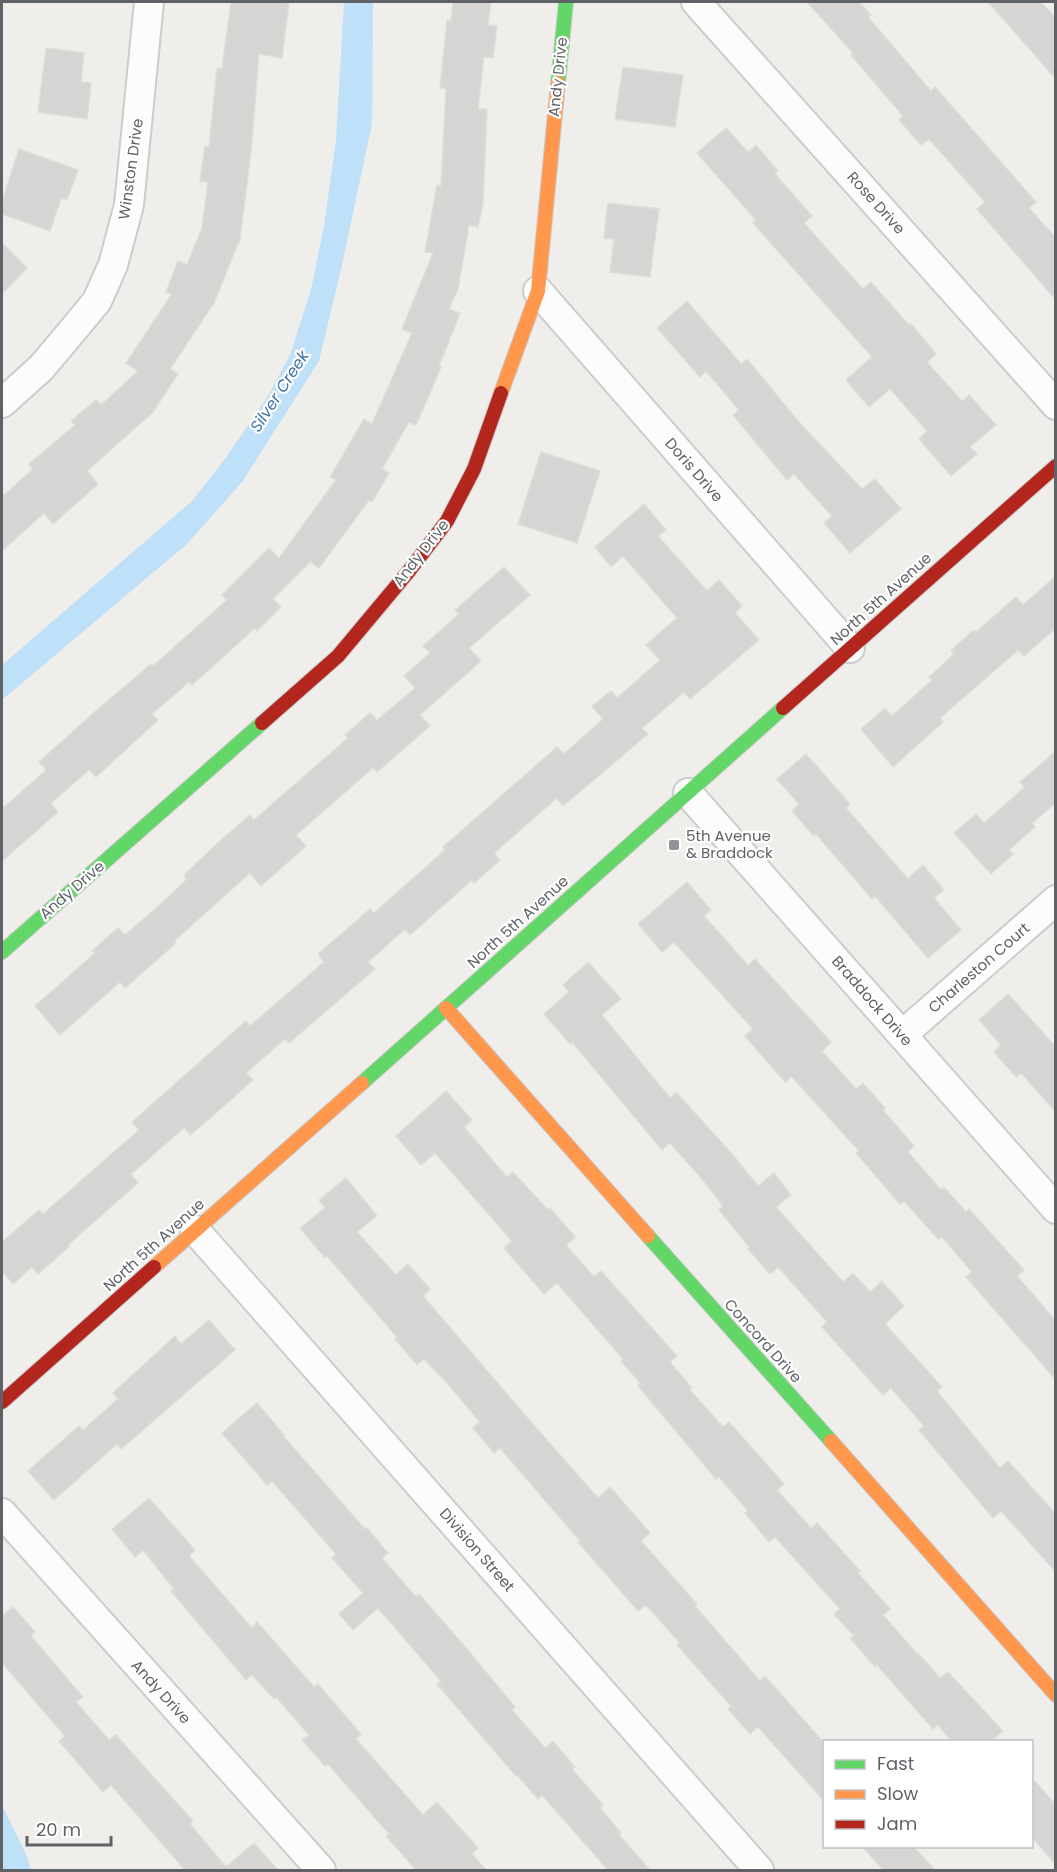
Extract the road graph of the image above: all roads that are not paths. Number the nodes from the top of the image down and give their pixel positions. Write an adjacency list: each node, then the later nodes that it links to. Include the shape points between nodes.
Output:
1 (149, 2): 5 (street, Winston Drive, via 129,205 112,265 97,301 41,368)
2 (566, 2): 4 (street, Andy Drive)
3 (696, 2): 6 (street, Rose Drive)
4 (538, 291): 8 (street, Doris Drive); 11 (street, Andy Drive, via 474,469 447,521 409,571 338,656)
5 (2, 403)
6 (1056, 405)
7 (1056, 466): 8 (street, North 5th Avenue)
8 (850, 648): 9 (street, North 5th Avenue)
9 (688, 793): 12 (street, North 5th Avenue); 13 (street, Braddock Drive)
10 (1056, 900): 13 (street, Charleston Court)
11 (2, 952)
12 (446, 1008): 15 (street, North 5th Avenue); 18 (street, Concord Drive)
13 (902, 1035): 14 (street, Braddock Drive)
14 (1056, 1209)
15 (195, 1230): 16 (street, North 5th Avenue); 20 (street, Division Street)
16 (2, 1402)
17 (2, 1513): 19 (street, Andy Drive)
18 (1056, 1695)
19 (321, 1870)
20 (759, 1870)

